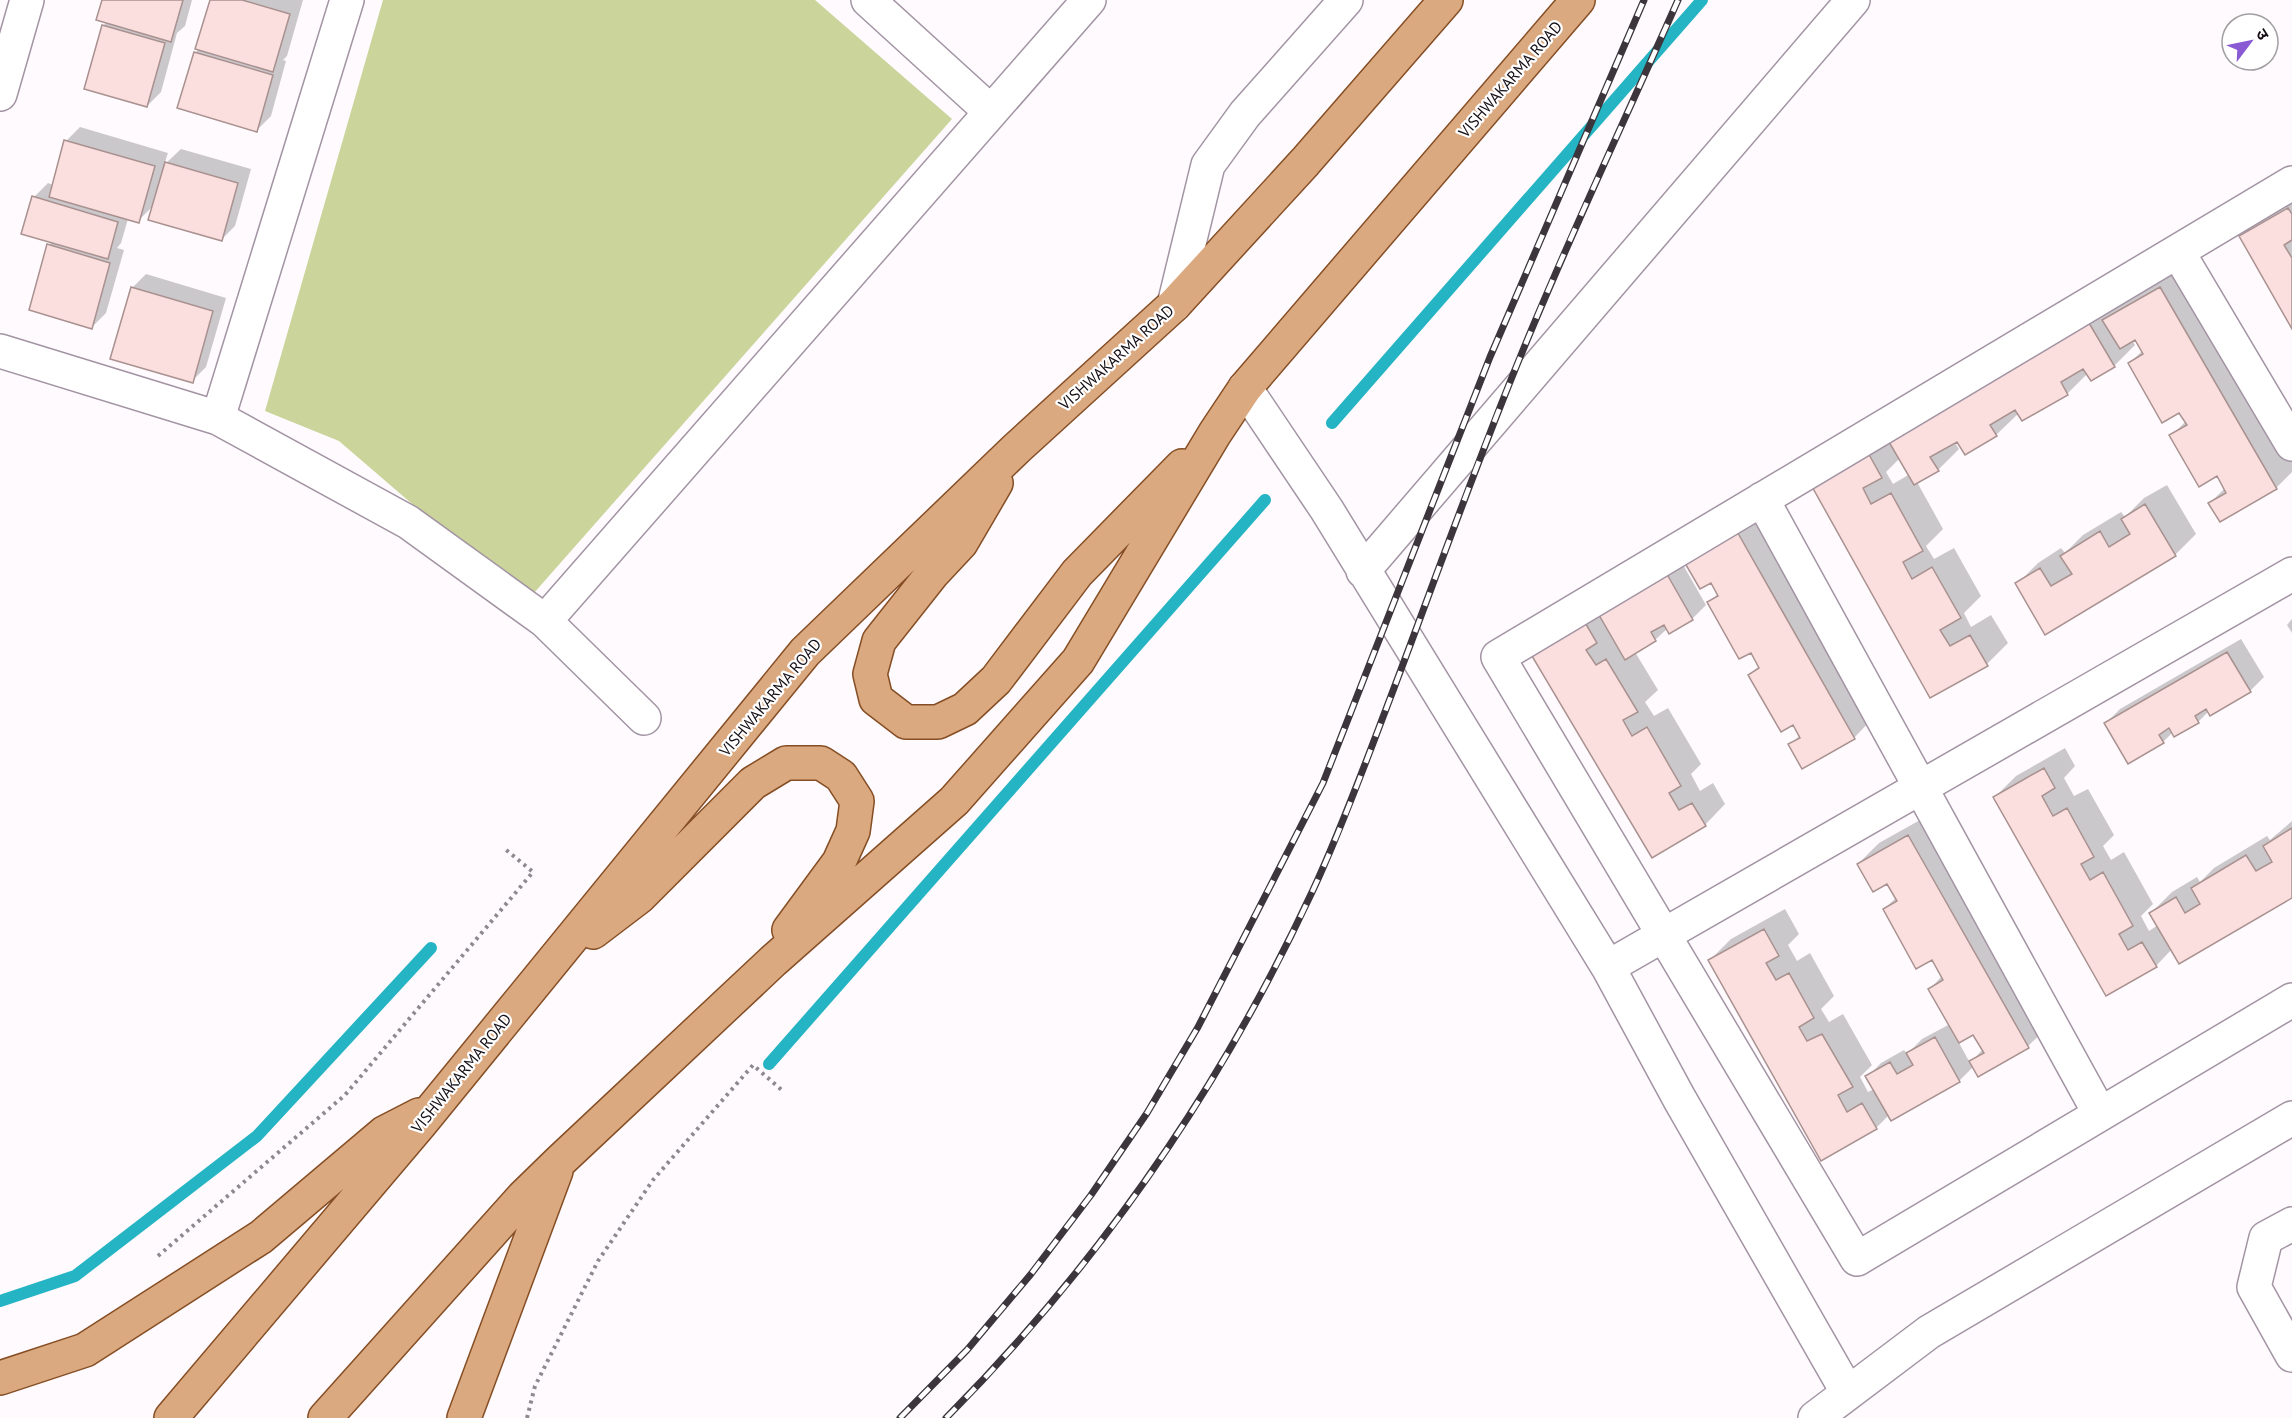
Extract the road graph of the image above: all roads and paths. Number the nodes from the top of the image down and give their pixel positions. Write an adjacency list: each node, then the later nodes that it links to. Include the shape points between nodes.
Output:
1 (27, 0): 9 (street)
2 (347, 0): 16 (street)
3 (868, 0): 10 (street)
4 (1089, 0): 10 (street)
5 (1346, 0): 13 (street, via 1245,114 1208,165)
6 (1446, 0): 13 (main road, VISHWAKARMA ROAD)
7 (1578, 0): 15 (main road, VISHWAKARMA ROAD)
8 (1853, 0): 21 (street)
9 (0, 94)
10 (991, 112): 23 (street)
11 (2292, 183): 12 (street)
12 (2178, 252): 18 (street); 20 (street)
13 (1174, 305): 19 (main road, VISHWAKARMA ROAD)
14 (0, 351): 16 (street)
15 (1245, 387): 17 (main road, VISHWAKARMA ROAD); 21 (street)
16 (218, 418): 23 (street, via 408,522)
17 (1215, 433): 19 (main road, via 1077,573 996,680 965,709 938,722 906,722 876,699 870,674 879,641 961,543); 28 (main road, VISHWAKARMA ROAD, via 1078,661 954,801)
18 (2292, 444)
19 (1017, 447): 29 (main road, VISHWAKARMA ROAD, via 805,652)
20 (1762, 499): 25 (street); 27 (street, via 1498,657)
21 (1363, 571): 30 (street)
22 (2292, 574): 25 (street)
23 (545, 621): 24 (street)
24 (644, 718)
25 (1920, 788): 27 (street); 34 (street)
26 (505, 849): 38 (path, via 533,872 345,1095)
27 (1664, 935): 30 (street); 34 (street, via 1857,1259)
28 (773, 961): 29 (main road, via 795,920 839,862 853,831 857,801 841,776 821,763 786,764 753,783 639,897); 36 (main road, VISHWAKARMA ROAD)
29 (550, 964): 33 (main road, VISHWAKARMA ROAD)
30 (1608, 967): 41 (street)
31 (2292, 1000): 34 (street)
32 (784, 1092): 45 (path, via 753,1065 653,1180 598,1261 536,1386)
33 (431, 1109): 40 (main road, via 384,1133 261,1237 85,1350); 42 (main road, VISHWAKARMA ROAD)
34 (2100, 1114)
35 (2292, 1118): 41 (street, via 1929,1332)
36 (560, 1161): 43 (main road, VISHWAKARMA ROAD, via 523,1197); 44 (main road)
37 (2292, 1224): 39 (street, via 2266,1238 2254,1287)
38 (158, 1257)
39 (2292, 1354)
40 (0, 1378)
41 (1848, 1393): 46 (street)
42 (171, 1418)
43 (325, 1418)
44 (464, 1418)
45 (527, 1418)
46 (1815, 1418)

